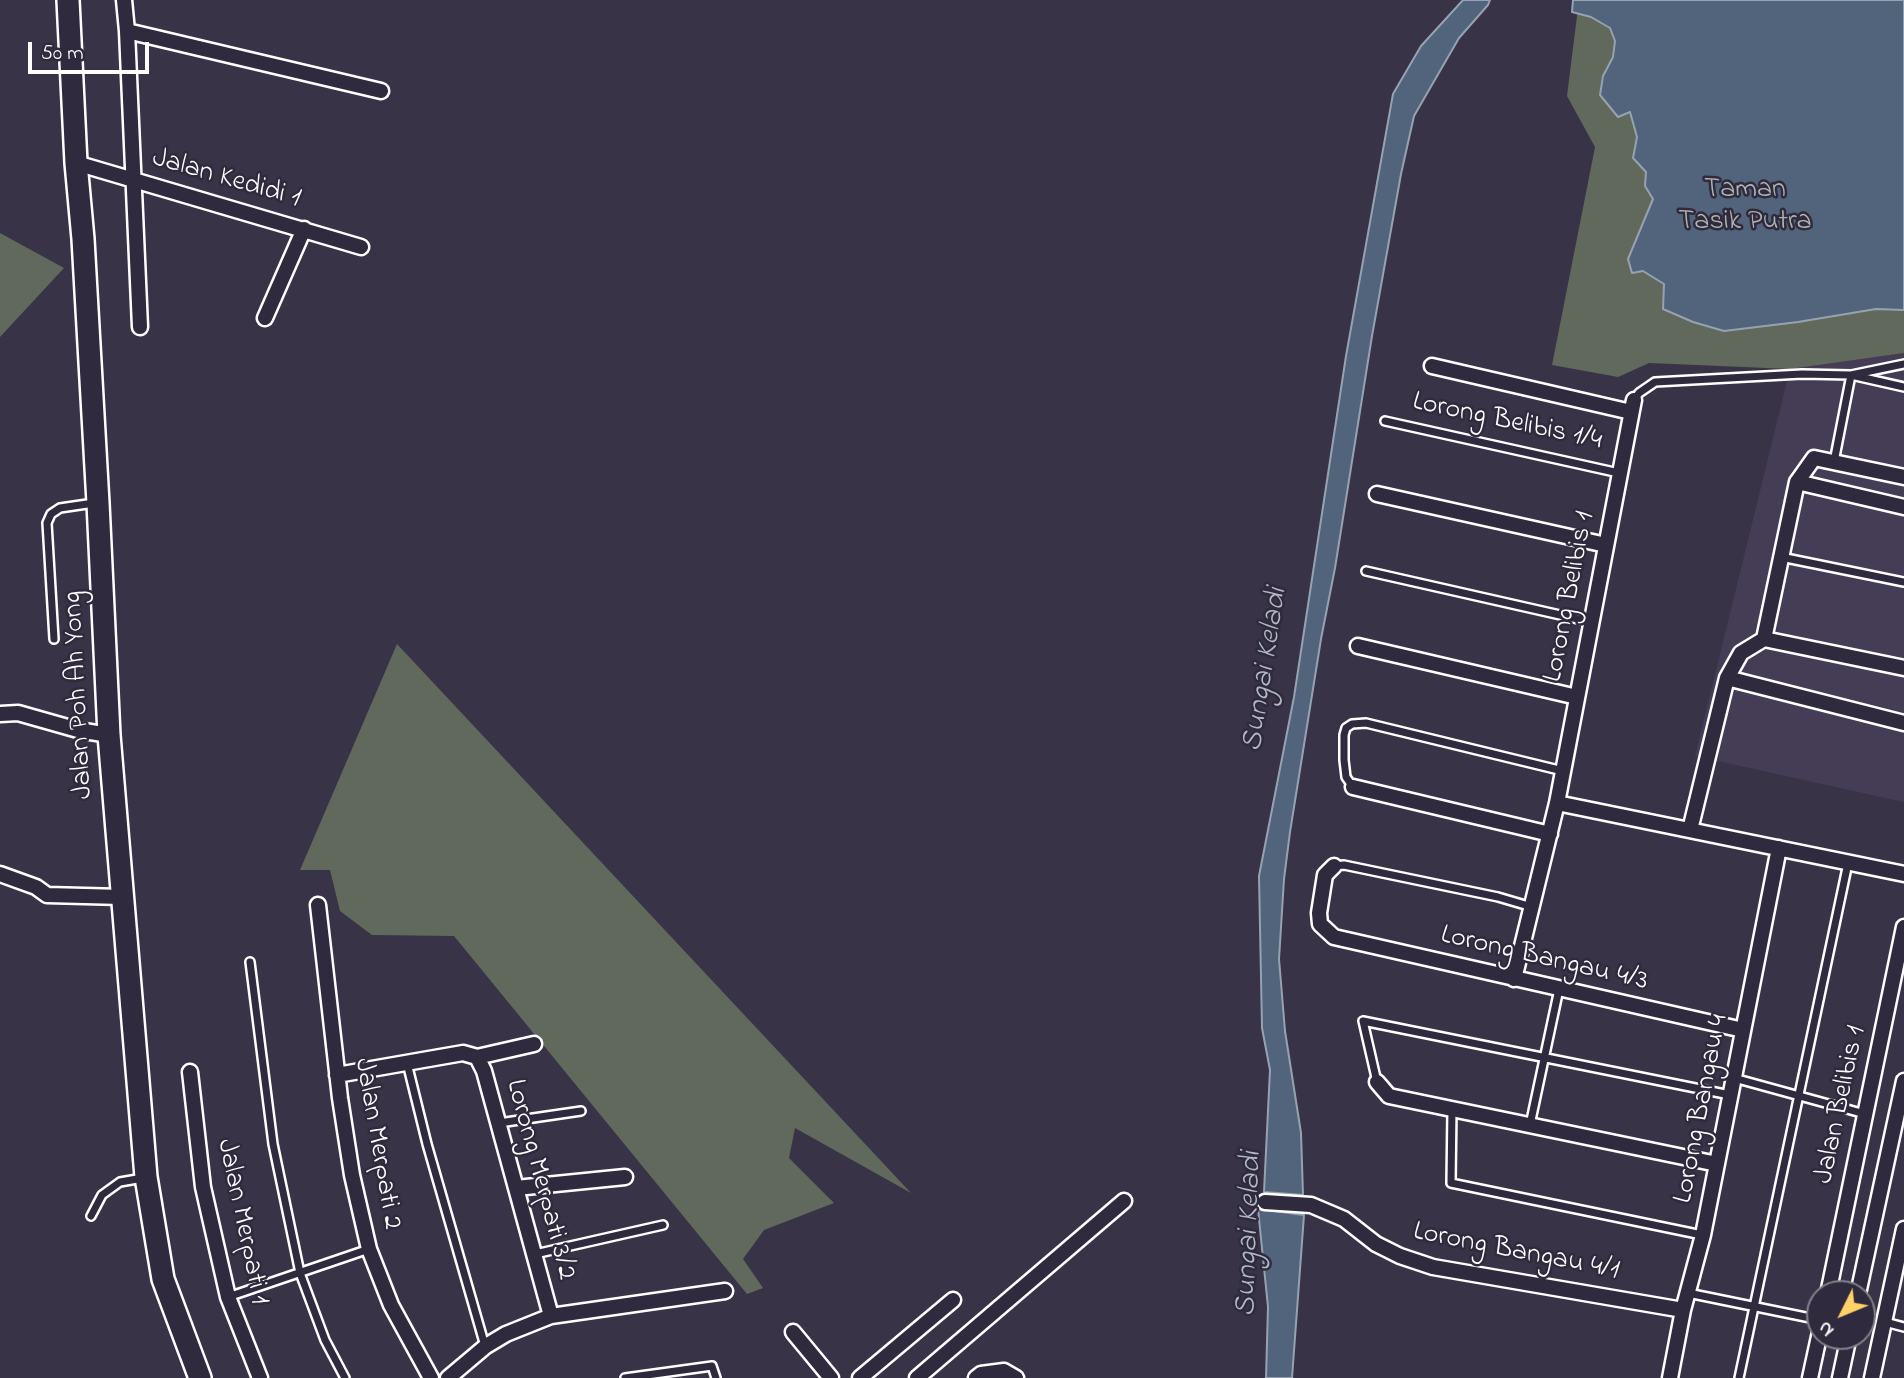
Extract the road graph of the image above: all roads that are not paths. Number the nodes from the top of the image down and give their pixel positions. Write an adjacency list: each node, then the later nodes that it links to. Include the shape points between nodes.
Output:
1 (68, 0): 5 (main road, Jalan Poh Ah Yong)
2 (124, 0): 3 (street)
3 (127, 31): 4 (street); 6 (street)
4 (381, 90)
5 (76, 163): 6 (street, Jalan Kedidi 1); 22 (main road, Jalan Poh Ah Yong)
6 (132, 178): 7 (street, Jalan Kedidi 1); 10 (street)
7 (304, 229): 8 (street, Jalan Kedidi 1); 9 (street)
8 (361, 247)
9 (265, 318)
10 (140, 327)
11 (1904, 365): 13 (lane)
12 (1432, 366): 15 (street)
13 (1851, 375): 14 (lane); 15 (lane, via 1655,382 1639,393); 17 (lane)
14 (1904, 387)
15 (1633, 406): 18 (street, Lorong Belibis 1)
16 (1385, 421): 18 (lane, Lorong Belibis 1/4)
17 (1834, 462): 19 (street); 20 (street, via 1814,458)
18 (1619, 473): 24 (street, Lorong Belibis 1)
19 (1904, 477)
20 (1797, 482): 23 (street); 25 (street)
21 (1377, 494): 24 (street)
22 (98, 503): 29 (lane, via 60,508 47,523); 37 (main road, Jalan Poh Ah Yong)
23 (1904, 506)
24 (1605, 545): 28 (street, Lorong Belibis 1)
25 (1781, 557): 27 (lane); 30 (street)
26 (1366, 571): 28 (lane)
27 (1904, 582)
28 (1591, 622): 34 (street, Lorong Belibis 1)
29 (54, 639)
30 (1764, 639): 32 (street); 33 (street, via 1741,653)
31 (1358, 646): 34 (street)
32 (1904, 668)
33 (1727, 678): 36 (street); 41 (street)
34 (1577, 697): 38 (street, Lorong Belibis 1)
35 (0, 714): 37 (street, via 18,713)
36 (1904, 723)
37 (109, 736): 48 (main road, Jalan Poh Ah Yong)
38 (1563, 771): 39 (lane, via 1352,723 1344,736 1344,760); 40 (street, Lorong Belibis 1)
39 (1353, 787): 42 (street)
40 (1557, 803): 41 (street); 42 (street, Lorong Belibis 1)
41 (1690, 830): 43 (street)
42 (1550, 834): 50 (street, Lorong Belibis 1)
43 (1779, 848): 44 (street); 55 (street, Lorong Bangau 4)
44 (1848, 863): 47 (street); 66 (lane)
45 (1334, 866): 50 (lane); 53 (street, Lorong Bangau 4/3, via 1325,875 1319,913 1320,924 1334,937)
46 (0, 874): 48 (street, via 47,895)
47 (1904, 874)
48 (122, 897): 73 (main road, Jalan Poh Ah Yong)
49 (318, 905): 61 (street, Jalan Merpati 2)
50 (1532, 907): 53 (street, Lorong Belibis 1)
51 (1904, 927): 69 (street, Jalan Belibis 1)
52 (250, 962): 84 (lane, via 274,1144)
53 (1514, 979): 54 (street, Lorong Bangau 4/3)
54 (1559, 989): 55 (street, Lorong Bangau 4/3); 58 (lane)
55 (1743, 1030): 62 (street, Lorong Bangau 4)
56 (534, 1044): 57 (street)
57 (477, 1057): 59 (street, via 463,1053); 70 (street, Lorong Merpati 3/2)
58 (1544, 1057): 64 (lane, via 1363,1021); 65 (lane); 71 (lane)
59 (407, 1063): 61 (street); 98 (lane)
60 (190, 1072): 89 (street, Jalan Merpati 1, via 202,1188)
61 (337, 1075): 82 (street, Jalan Merpati 2)
62 (1734, 1078): 65 (street, Lorong Bangau 4); 66 (lane)
63 (1904, 1081): 86 (street)
64 (1377, 1082): 67 (street, via 1388,1096)
65 (1730, 1096): 72 (street, Lorong Bangau 4)
66 (1799, 1096): 69 (lane); 91 (lane)
67 (1452, 1109): 71 (street); 81 (lane, via 1451,1183)
68 (581, 1111): 70 (lane)
69 (1865, 1114): 85 (street, Jalan Belibis 1)
70 (498, 1123): 75 (street, Lorong Merpati 3/2)
71 (1530, 1125): 72 (street)
72 (1717, 1164): 81 (street, Lorong Bangau 4)
73 (146, 1177): 78 (lane, via 120,1182 102,1195); 101 (main road, Jalan Poh Ah Yong, via 163,1279)
74 (625, 1177): 75 (street)
75 (516, 1188): 83 (street, Lorong Merpati 3/2)
76 (1124, 1200): 110 (street)
77 (1265, 1202): 92 (street, Lorong Bangau 4/1, via 1311,1205 1344,1219 1376,1244 1433,1267)
78 (91, 1216)
79 (663, 1225): 83 (lane)
80 (1904, 1229): 95 (street)
81 (1703, 1235): 88 (street, Lorong Bangau 4)
82 (369, 1249): 84 (lane); 104 (street, Jalan Merpati 2, via 391,1305)
83 (534, 1254): 93 (street, Lorong Merpati 3/2)
84 (300, 1273): 89 (lane); 103 (lane)
85 (1831, 1280)
86 (1861, 1280)
87 (725, 1291): 93 (street)
88 (1688, 1293): 91 (lane); 92 (street, Lorong Bangau 4)
89 (229, 1297): 102 (street, Jalan Merpati 1)
90 (953, 1300): 109 (street)
91 (1755, 1306): 94 (lane); 114 (lane)
92 (1683, 1310): 113 (street, Lorong Bangau 4)
93 (551, 1316): 98 (street)
94 (1806, 1317)
95 (1885, 1322): 96 (lane); 117 (street)
96 (1904, 1327)
97 (793, 1332): 108 (street)
98 (486, 1346): 105 (street)
99 (1816, 1350): 115 (street)
100 (1846, 1350): 116 (street)
101 (200, 1378)
102 (260, 1378)
103 (345, 1378)
104 (431, 1378)
105 (448, 1378)
106 (625, 1378): 107 (lane, via 712,1366)
107 (716, 1378)
108 (831, 1378)
109 (860, 1378)
110 (916, 1378)
111 (976, 1378): 112 (street, via 1003,1371)
112 (1016, 1378)
113 (1670, 1378)
114 (1739, 1378)
115 (1810, 1378)
116 (1840, 1378)
117 (1872, 1378)

